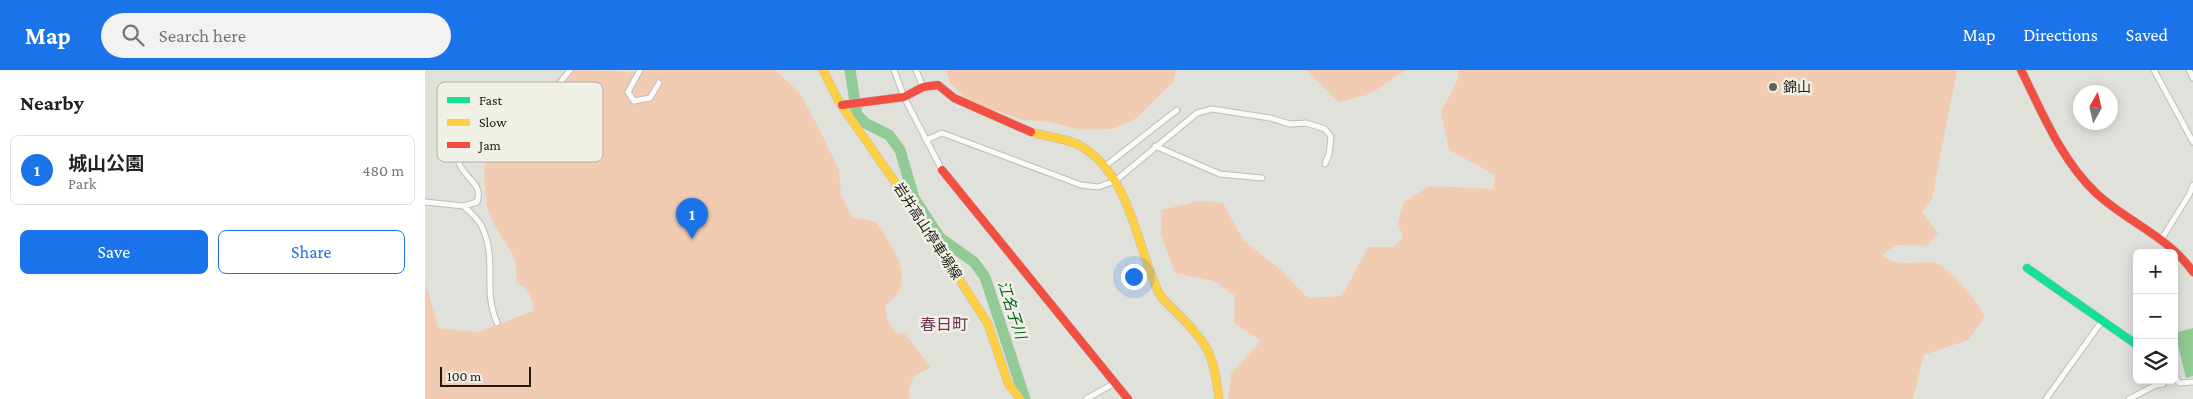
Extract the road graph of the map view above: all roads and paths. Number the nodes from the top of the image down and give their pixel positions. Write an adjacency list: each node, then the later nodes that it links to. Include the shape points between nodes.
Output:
1 (569, 70): 10 (street)
2 (640, 70): 11 (street, via 628,92 634,101 650,98)
3 (823, 70): 14 (street, 岩井高山停車場線)
4 (894, 70): 13 (street)
5 (916, 70): 12 (street)
6 (2021, 70): 28 (street, via 2070,161 2088,186)
7 (2154, 70): 17 (street)
8 (2189, 70): 9 (street)
9 (2193, 78)
10 (560, 82)
11 (659, 83)
12 (923, 87): 13 (street); 21 (street, via 938,85 954,98 1033,133 1079,146)
13 (904, 97): 14 (street); 16 (street)
14 (841, 105): 38 (street, 岩井高山停車場線, via 916,212 988,324 1008,383)
15 (1177, 110): 21 (street)
16 (926, 140): 22 (street); 24 (street, via 942,133 1084,186 1101,187)
17 (2193, 142)
18 (1155, 146): 20 (street, via 1197,113 1212,109 1322,128 1331,137); 23 (street, via 1220,174); 24 (street)
19 (460, 162): 27 (street, via 461,171 478,188 480,195 477,202)
20 (1325, 164)
21 (1104, 167): 24 (street)
22 (942, 170): 36 (street)
23 (1262, 178)
24 (1115, 181): 41 (street, via 1139,234 1160,295 1209,349 1216,371)
25 (2193, 185): 28 (street)
26 (425, 202): 27 (street)
27 (464, 206): 32 (street, via 481,224 490,248 489,299)
28 (2161, 240): 30 (street, via 2178,253)
29 (2027, 268): 31 (street)
30 (2193, 272)
31 (2102, 321): 33 (street); 42 (street)
32 (497, 323)
33 (2133, 342)
34 (2178, 381): 35 (street)
35 (2193, 382)
36 (1115, 383): 39 (street); 40 (street)
37 (2163, 384): 43 (street)
38 (1019, 399)
39 (1086, 399)
40 (1128, 399)
41 (1219, 399)
42 (2046, 399)
43 (2129, 399)

